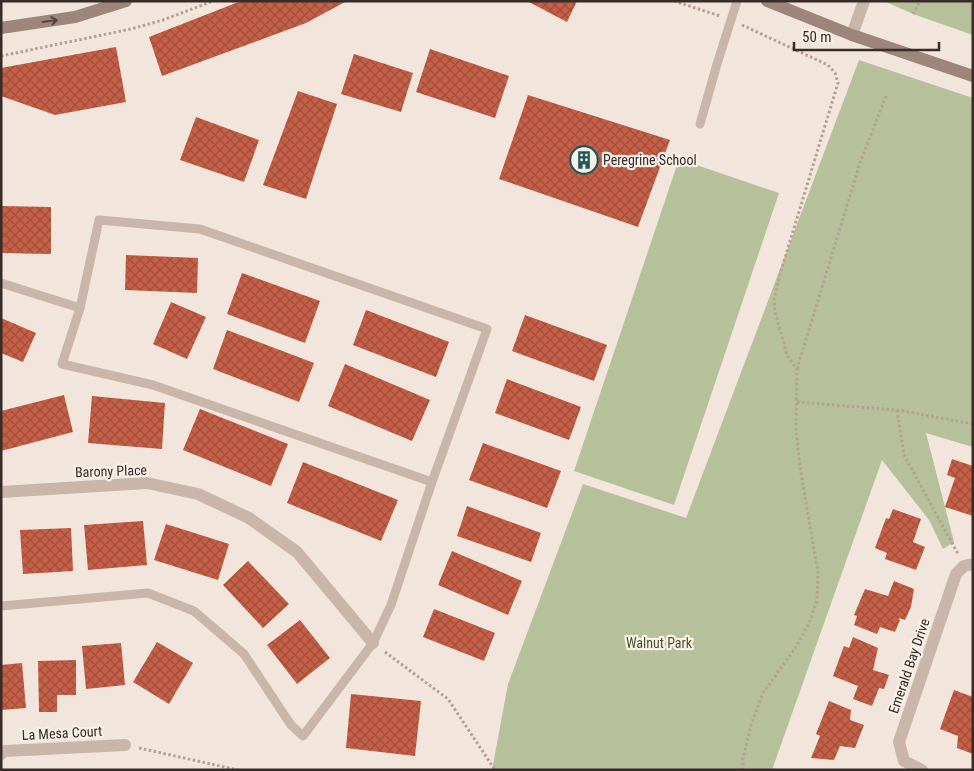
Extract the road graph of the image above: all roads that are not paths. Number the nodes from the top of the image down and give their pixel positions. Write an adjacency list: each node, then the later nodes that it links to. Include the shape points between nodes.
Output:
1 (125, 1): 5 (street, one-way to 1, via 75,17)
2 (737, 1): 8 (lane)
3 (768, 1): 6 (street)
4 (864, 1): 6 (street)
5 (1, 28)
6 (852, 35): 7 (street)
7 (973, 76)
8 (700, 124)
9 (1, 283): 10 (lane)
10 (80, 308): 11 (lane, via 62,364 153,386); 11 (lane, via 100,220 200,229 487,330)
11 (432, 482): 15 (lane, via 392,605)
12 (1, 492): 15 (street, Barony Place, via 147,483 198,494 249,518 297,552)
13 (968, 565): 18 (street, Emerald Bay Drive, via 956,574 899,742 904,761)
14 (1, 606): 15 (lane, via 148,593 194,611 244,654 291,725 303,736)
15 (373, 643)
16 (125, 745): 17 (street, La Mesa Court)
17 (1, 754)
18 (922, 770)

